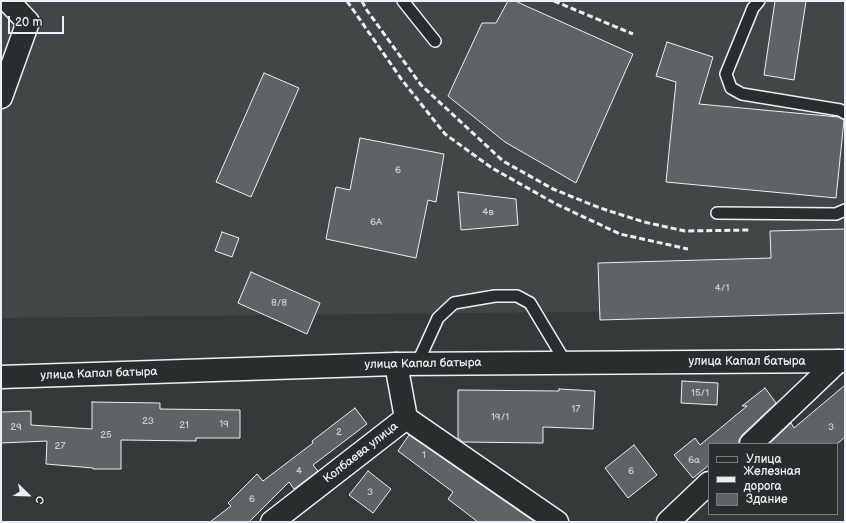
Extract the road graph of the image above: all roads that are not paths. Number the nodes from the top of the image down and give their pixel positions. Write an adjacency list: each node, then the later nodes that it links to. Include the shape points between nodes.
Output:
1 (8, 1): 5 (main road, via 28,22)
2 (403, 1): 4 (lane)
3 (759, 1): 6 (lane, via 753,8 726,74 730,88 742,94 840,110)
4 (435, 41)
5 (1, 97)
6 (845, 113)
7 (845, 210): 8 (lane, via 836,214)
8 (717, 213)
9 (842, 361): 10 (main road, улица Капал батыра); 15 (main road)
10 (566, 363): 12 (main road, улица Капал батыра); 12 (lane, via 530,303 517,296 495,296 454,303 438,318)
11 (396, 364): 12 (main road, улица Капал батыра); 13 (main road, улица Капал батыра); 14 (main road, Колбаева улица)
12 (417, 364)
13 (1, 377)
14 (406, 418): 17 (main road, Колбаева улица); 18 (main road)
15 (752, 443)
16 (708, 484): 19 (main road)
17 (272, 522)
18 (557, 522)
19 (668, 522)

